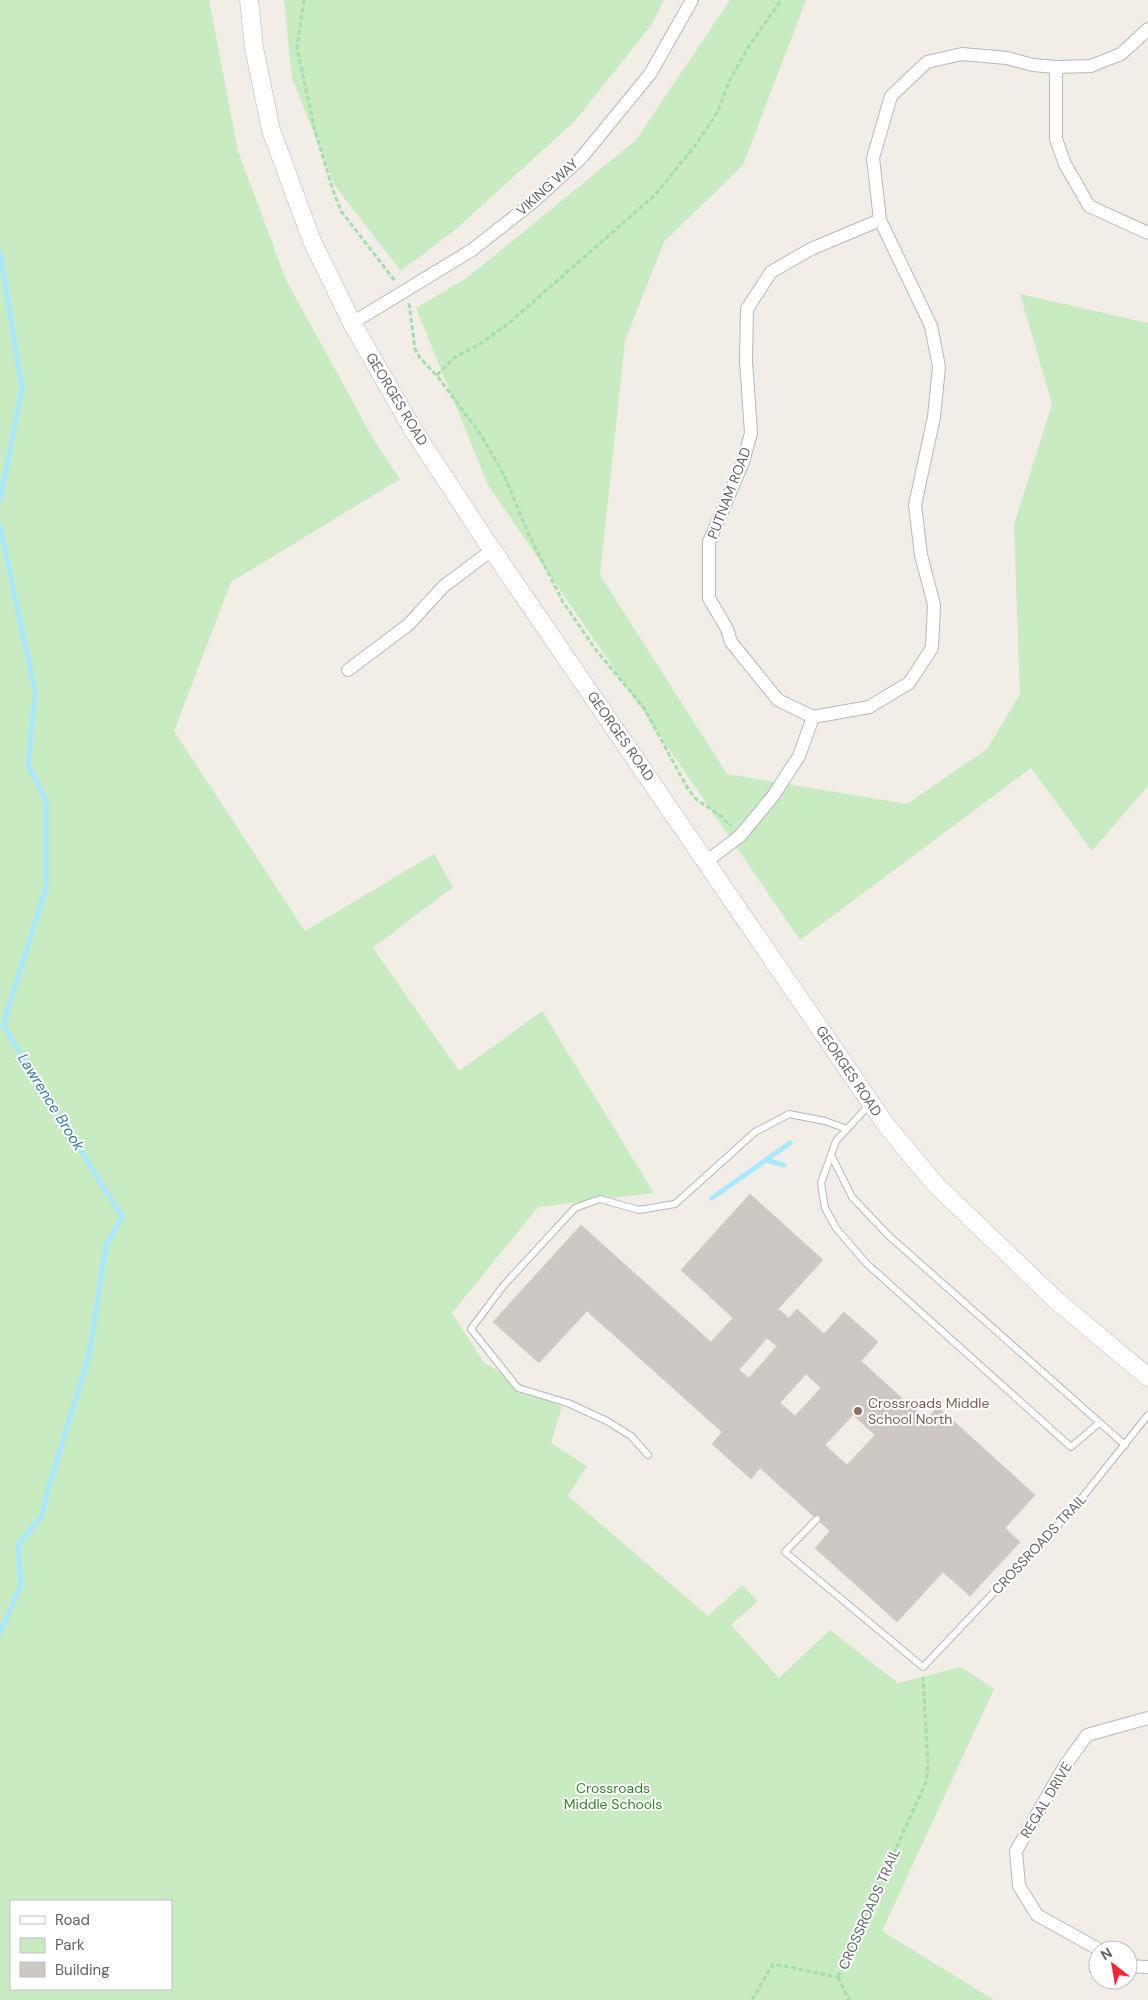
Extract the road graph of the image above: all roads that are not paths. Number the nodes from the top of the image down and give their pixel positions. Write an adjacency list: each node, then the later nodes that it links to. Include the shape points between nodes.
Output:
1 (249, 0): 7 (street, GEORGES ROAD, via 254,48 272,130 312,242)
2 (692, 0): 7 (street, VIKING WAY, via 650,74 582,157 533,202 472,250)
3 (1148, 29): 4 (street, via 1121,54 1091,66)
4 (1056, 67): 5 (street, via 962,54 927,62 891,96 873,158); 6 (street, via 1056,140 1065,164 1089,206)
5 (880, 220): 10 (street, via 931,326 939,366 934,418 915,505 921,555 934,606 932,648 909,683 869,707); 10 (street, PUTNAM ROAD, via 811,249 771,272 747,310 750,433 743,462 709,542 709,598 732,642 778,700)
6 (1148, 234)
7 (352, 323): 8 (street, GEORGES ROAD, via 412,428)
8 (492, 550): 9 (street, via 444,586 408,625); 11 (street, GEORGES ROAD)
9 (348, 670)
10 (814, 717): 11 (street, via 799,756 773,796 740,836)
11 (706, 861): 12 (street, GEORGES ROAD)
12 (871, 1103): 13 (lane); 15 (street, GEORGES ROAD, via 936,1185 1058,1301)
13 (847, 1129): 14 (lane, via 836,1141); 19 (lane, via 789,1114 755,1132 675,1204 639,1210 600,1200 575,1208 504,1285 471,1329 518,1388 568,1403 607,1421 632,1436)
14 (831, 1155): 17 (lane, via 852,1197 888,1235); 17 (lane, via 822,1183 825,1208 836,1228 866,1263 1070,1447)
15 (1148, 1377)
16 (1148, 1415): 18 (lane, CROSSROADS TRAIL)
17 (1100, 1424): 18 (lane)
18 (1125, 1445): 20 (lane, CROSSROADS TRAIL, via 1073,1509 923,1667 785,1552)
19 (648, 1455)
20 (817, 1519)
21 (1148, 1718): 22 (street, REGAL DRIVE, via 1087,1735 1064,1767 1016,1851 1020,1886 1037,1915)
22 (1088, 1943)

